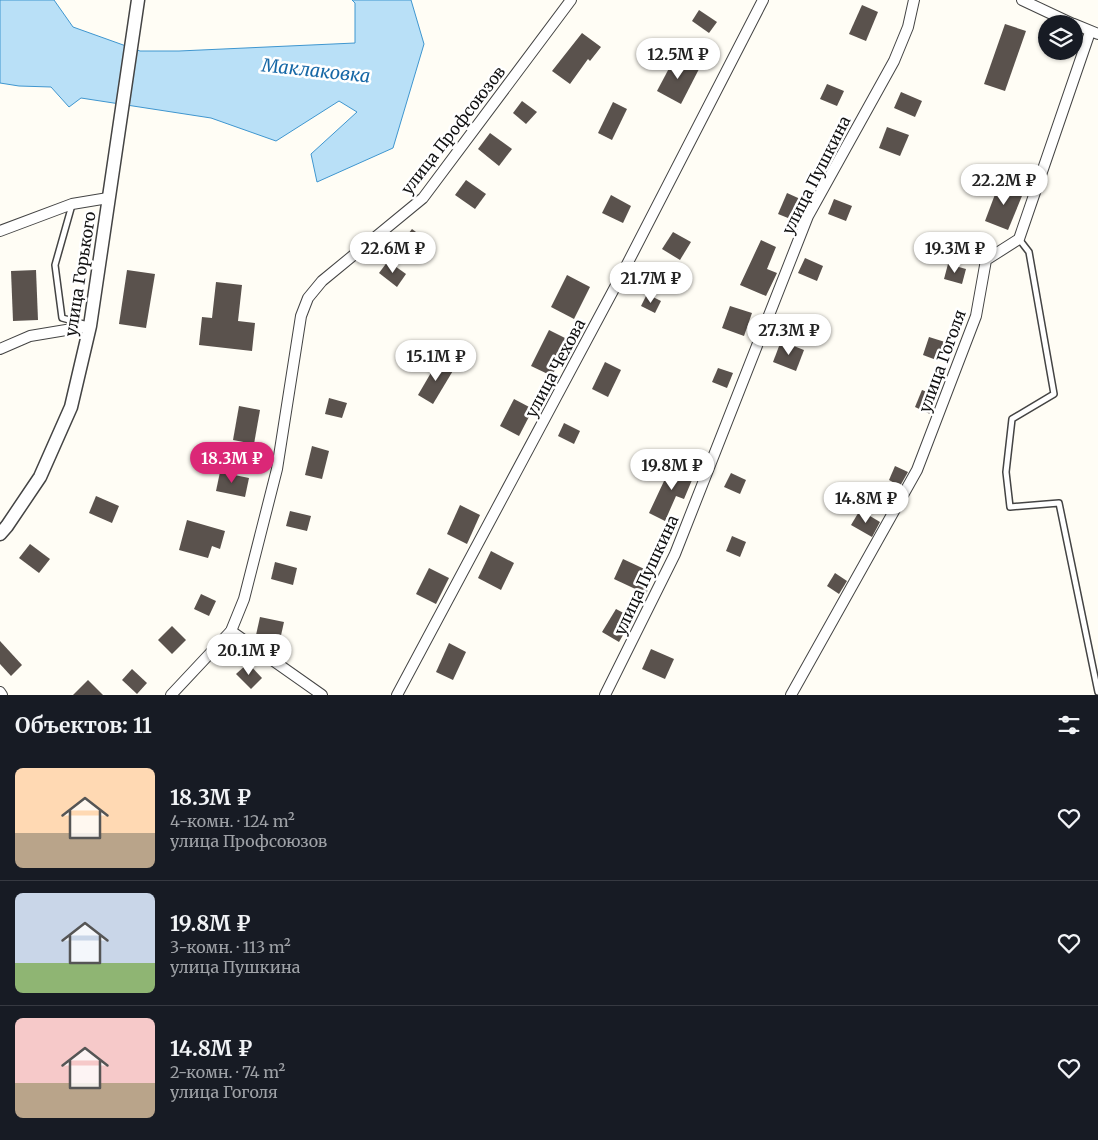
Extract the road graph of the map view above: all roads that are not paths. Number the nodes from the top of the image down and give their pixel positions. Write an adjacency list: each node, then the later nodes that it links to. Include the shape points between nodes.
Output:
1 (138, 0): 8 (street, улица Горького)
2 (572, 0): 15 (street, улица Профсоюзов, via 423,198 322,281 308,298 302,316 277,469 244,599)
3 (763, 0): 19 (street, улица Чехова, via 590,334)
4 (914, 0): 20 (street, улица Пушкина, via 908,27 894,61 808,216 676,554)
5 (1022, 0): 6 (street)
6 (1054, 15)
7 (1094, 33): 11 (street)
8 (108, 198): 9 (street); 12 (street, улица Горького)
9 (72, 204): 10 (street); 12 (lane, via 55,265 62,318)
10 (0, 231)
11 (1019, 239): 16 (lane, via 1029,252 1054,394 1012,419 1006,472 1010,507 1059,503); 21 (street, улица Гоголя, via 986,260 976,316 917,470)
12 (90, 326): 13 (street, via 30,336); 14 (street, улица Горького, via 71,407 40,477)
13 (0, 349)
14 (0, 534)
15 (231, 630): 17 (street, улица Профсоюзов); 18 (street)
16 (1098, 692)
17 (171, 695)
18 (322, 695)
19 (397, 695)
20 (605, 695)
21 (791, 695)

